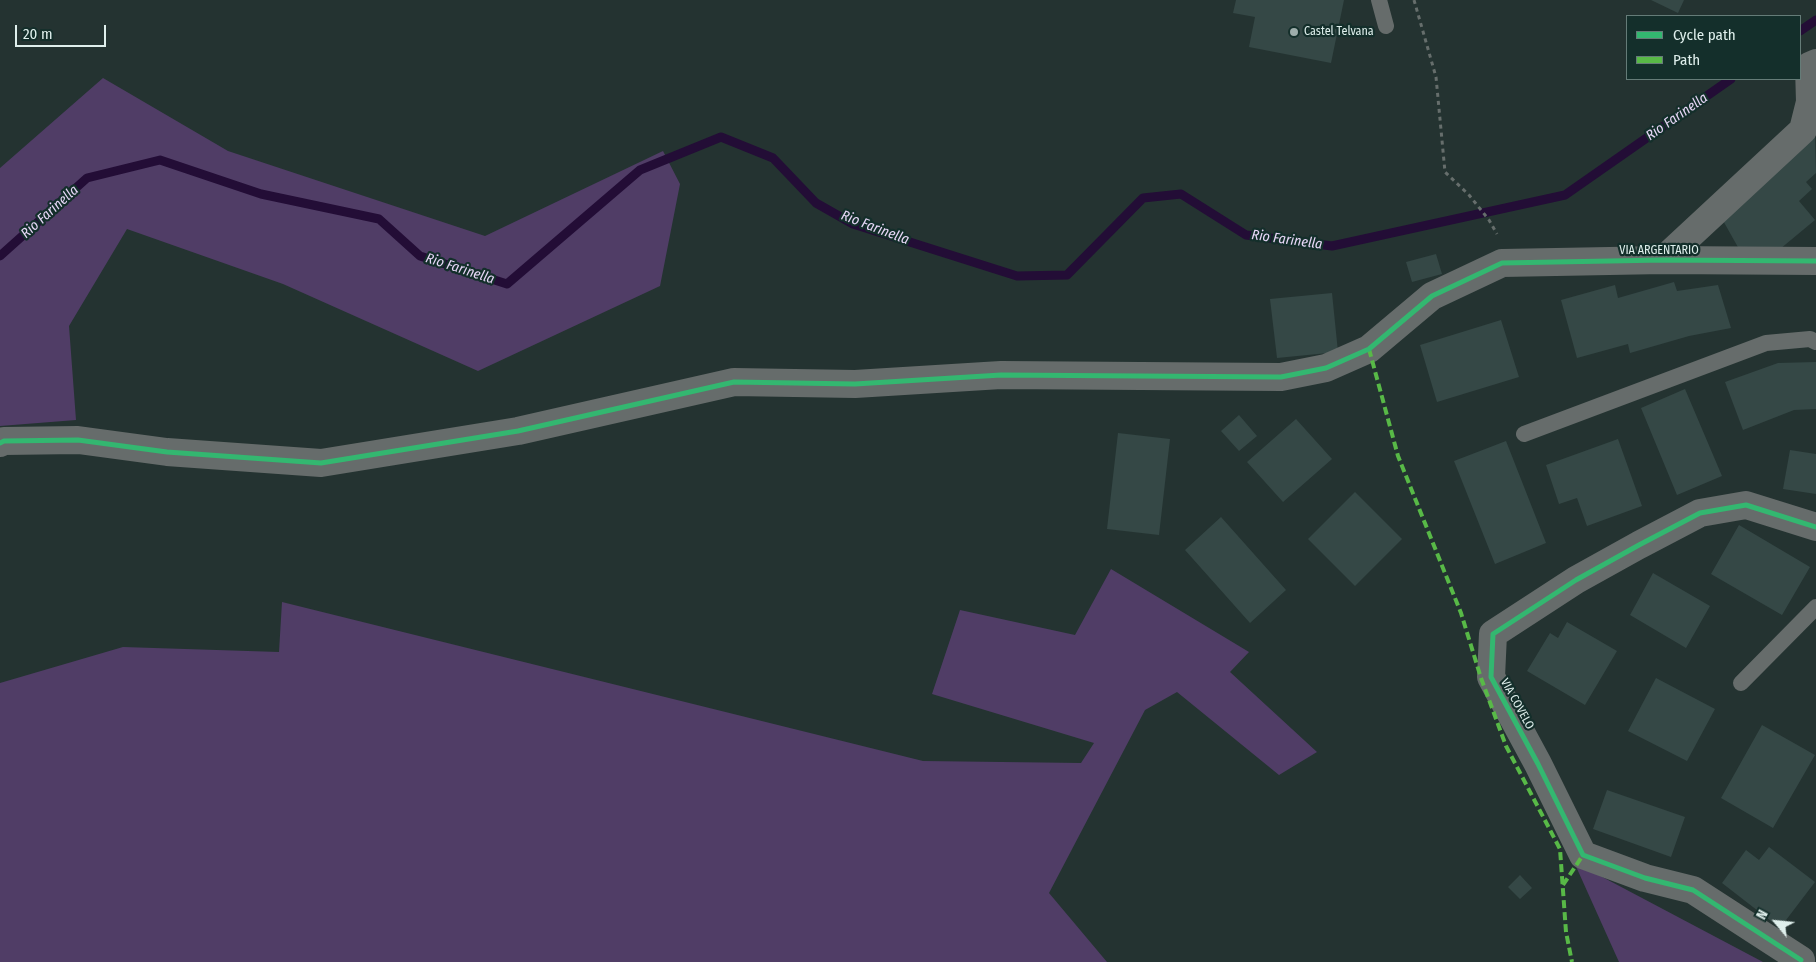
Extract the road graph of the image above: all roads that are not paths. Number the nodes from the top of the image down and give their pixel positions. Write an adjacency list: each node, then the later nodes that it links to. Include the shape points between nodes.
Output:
1 (1379, 0): 2 (lane)
2 (1386, 26)
3 (1816, 64): 4 (street, via 1809,66 1810,102 1803,130)
4 (1663, 260): 5 (street, VIA ARGENTARIO); 8 (street, VIA ARGENTARIO, via 1502,263 1432,296 1370,349 1326,368 1281,377 1001,375 855,384 734,382 518,431 321,463 167,452 78,440)
5 (1816, 261)
6 (1816, 342): 7 (lane, via 1810,339 1766,343)
7 (1524, 434)
8 (0, 442)
9 (1816, 527): 12 (street, VIA COVELO, via 1746,505 1700,513 1576,580 1493,634 1491,677 1583,855 1645,878 1693,890)
10 (1816, 607): 11 (lane)
11 (1741, 682)
12 (1801, 960)

